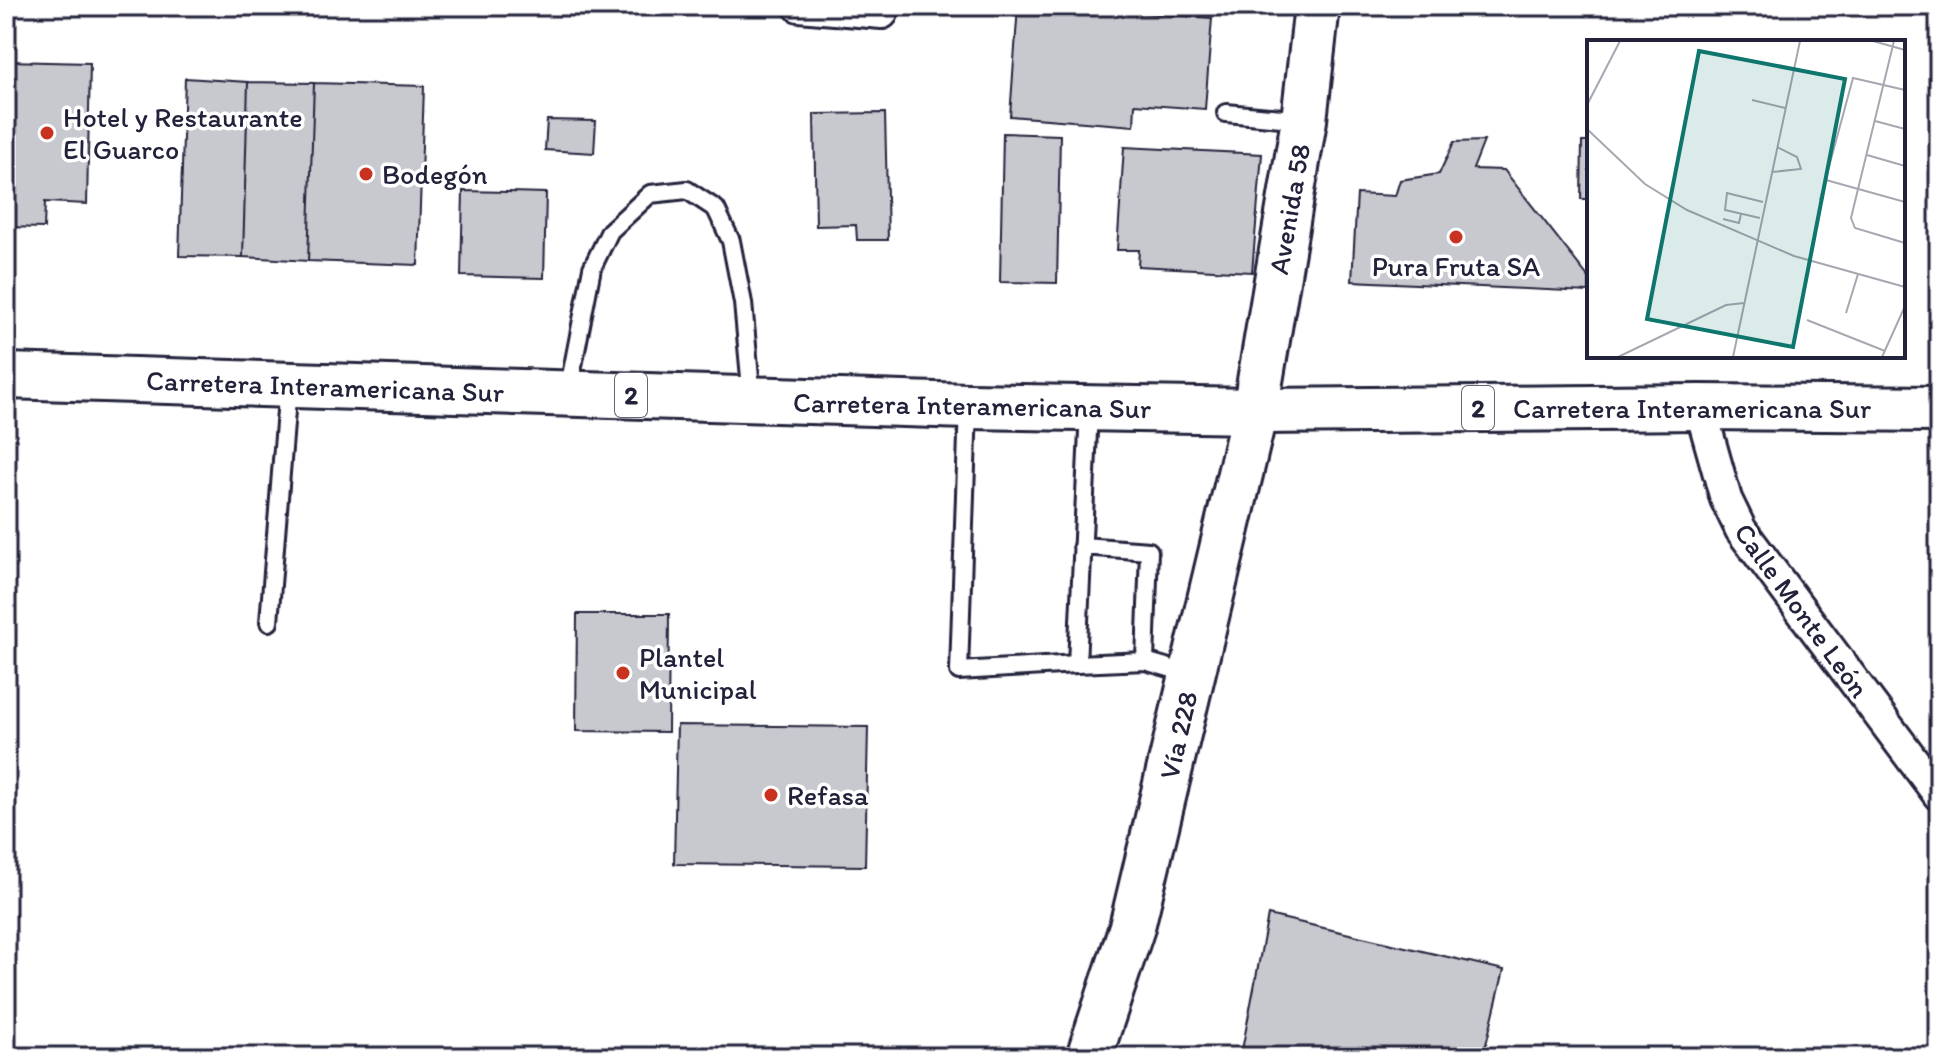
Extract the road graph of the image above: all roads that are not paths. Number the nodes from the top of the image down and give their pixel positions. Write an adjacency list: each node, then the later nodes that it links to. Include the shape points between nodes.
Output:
1 (799, 6): 3 (street)
2 (1317, 6): 5 (main road, Avenida 58)
3 (882, 13)
4 (1226, 113): 5 (lane)
5 (1304, 120): 14 (main road, Avenida 58)
6 (6, 376): 7 (main road, Carretera Interamericana Sur / 2)
7 (288, 385): 8 (main road, Carretera Interamericana Sur / 2); 16 (lane)
8 (567, 393): 9 (main road, Carretera Interamericana Sur / 2); 9 (lane, via 592,268 610,231 650,194 687,190 716,209 731,241)
9 (752, 399): 10 (main road, Carretera Interamericana Sur / 2)
10 (968, 406): 12 (main road, Carretera Interamericana Sur / 2); 18 (lane, via 959,671)
11 (1700, 407): 13 (main road, Carretera Interamericana Sur / 2); 14 (main road, Carretera Interamericana Sur / 2); 20 (street, Calle Monte León, via 1726,499 1741,530)
12 (1089, 408): 14 (main road, Carretera Interamericana Sur / 2); 15 (lane)
13 (1939, 409)
14 (1255, 411): 19 (main road, Vía 228)
15 (1082, 546): 17 (lane, via 1149,551); 18 (lane)
16 (269, 622)
17 (1145, 661): 18 (lane); 19 (lane)
18 (1077, 664)
19 (1192, 675): 21 (main road, Vía 228, via 1132,927)
20 (1939, 795)
21 (1089, 1057)

